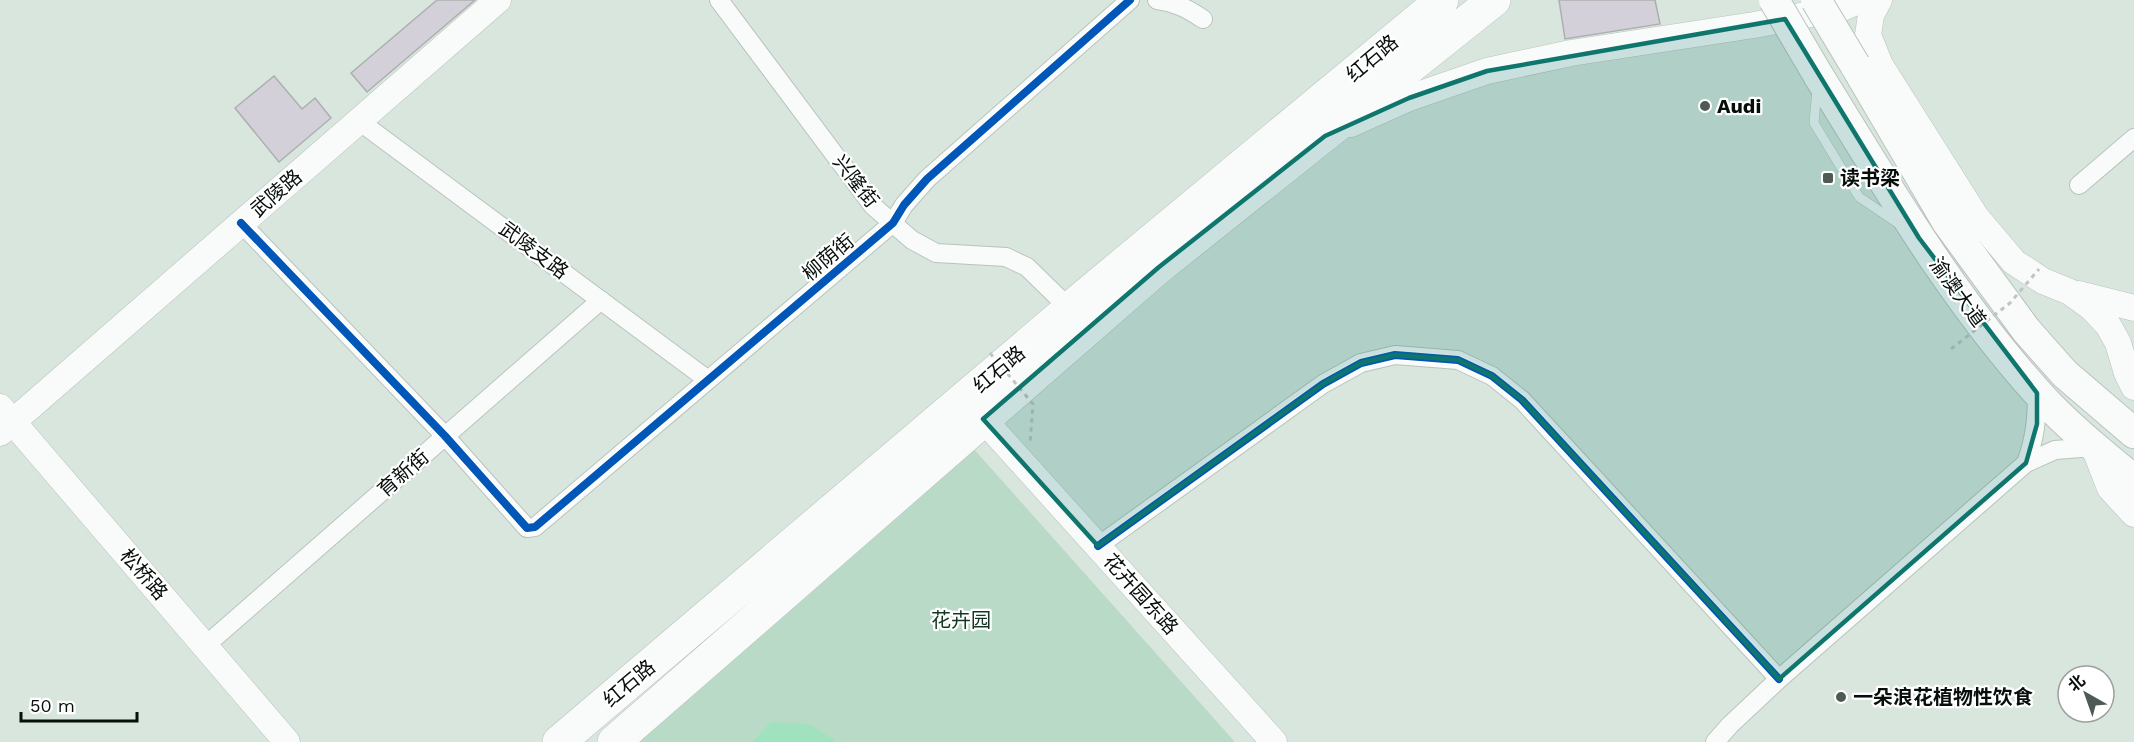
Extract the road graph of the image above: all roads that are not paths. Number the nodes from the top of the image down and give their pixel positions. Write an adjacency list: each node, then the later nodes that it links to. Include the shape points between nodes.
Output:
1 (498, 0): 12 (street, 武陵路)
2 (719, 0): 17 (street, 兴隆街, via 873,206)
3 (1130, 0): 17 (street, 柳荫街, via 927,180)
4 (1157, 0): 11 (street, via 1185,7)
5 (1442, 0): 21 (highway, 红石路)
6 (1494, 0): 13 (highway, 红石路)
7 (1774, 0): 24 (main road, 渝澳大道, bridge, via 1919,238)
8 (1816, 0): 27 (main road, 渝澳大道, bridge, via 1947,222 2026,330 2065,374)
9 (1861, 0): 13 (street, 红石路, via 1842,8 1754,25 1571,53 1487,71 1409,98)
10 (1879, 0): 18 (street, via 1871,15 1868,36 1880,65 1976,218 2014,262 2043,281)
11 (1203, 19)
12 (359, 121): 16 (street, 武陵路); 19 (street, 武陵支路)
13 (1325, 136): 25 (highway, 红石路, via 1159,267)
14 (2134, 138): 15 (street)
15 (2079, 184)
16 (241, 223): 26 (street, 武陵路); 28 (street)
17 (893, 223): 21 (street, 兴隆街, via 912,240 936,253 1006,257 1027,267); 22 (street, 柳荫街)
18 (2070, 292): 20 (street); 23 (street, via 2108,326)
19 (601, 300): 22 (street, 武陵支路); 28 (street, 育新街)
20 (2134, 308)
21 (1070, 309): 37 (highway, 红石路)
22 (708, 380): 28 (street, 柳荫街, via 535,527 527,528)
23 (2134, 387)
24 (2037, 393): 29 (main road, 渝澳大道); 30 (street, via 2037,424)
25 (983, 419): 33 (street, 花卉园东路); 38 (highway, 红石路)
26 (4, 421): 34 (street, 松桥路)
27 (2134, 433)
28 (445, 436): 34 (street, 育新街)
29 (2094, 447): 30 (street, via 2055,450); 31 (main road, 渝澳大道); 32 (street, via 2110,488)
30 (2026, 463): 35 (street)
31 (2134, 480)
32 (2134, 514)
33 (1098, 546): 35 (street, via 1323,384 1361,363 1395,355 1458,360 1492,376 1522,400); 39 (street, 花卉园东路)
34 (205, 646): 36 (street, 松桥路)
35 (1779, 679): 40 (street)
36 (287, 742)
37 (559, 742)
38 (614, 742)
39 (1274, 742)
40 (1715, 742)

